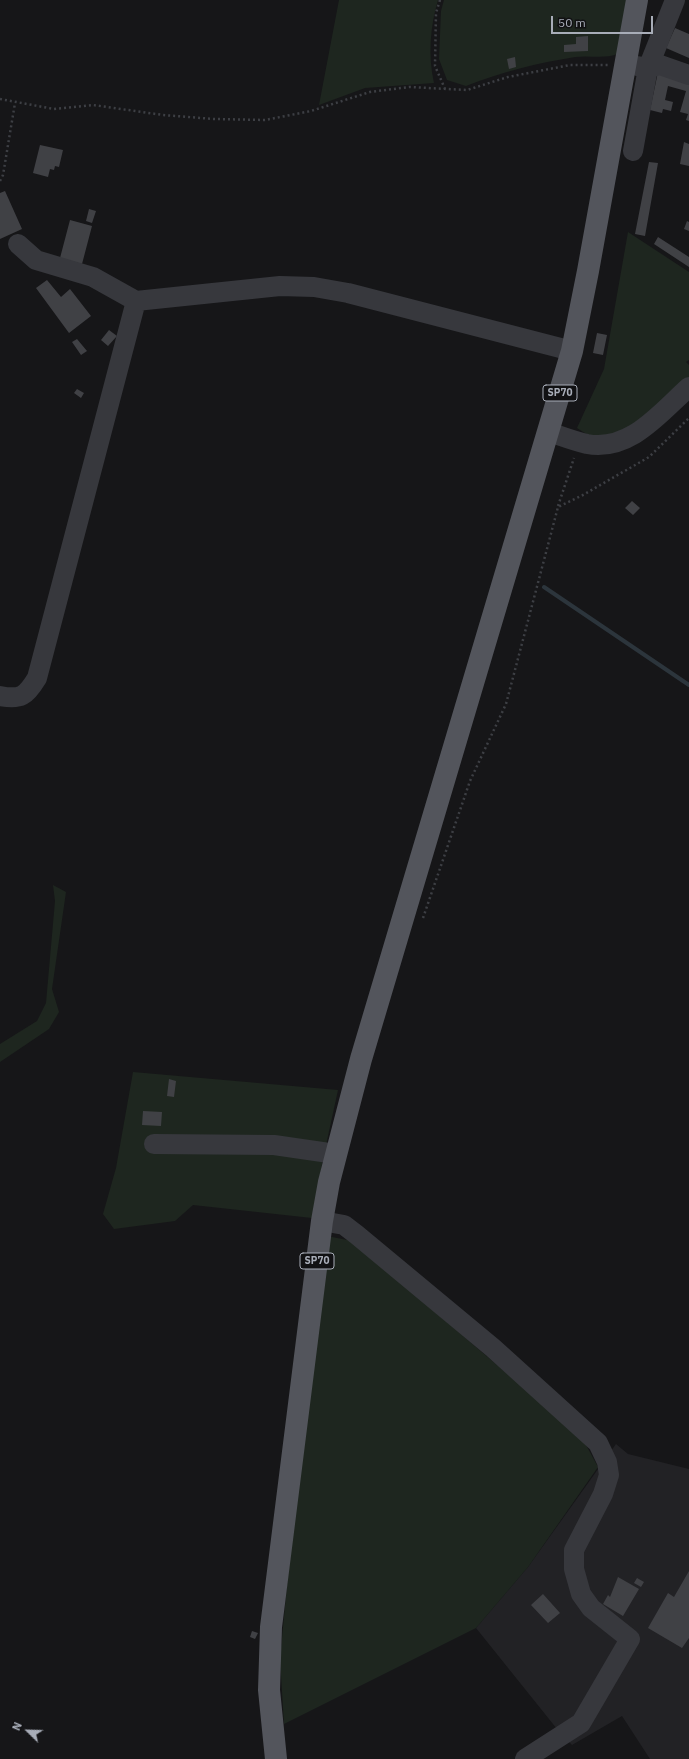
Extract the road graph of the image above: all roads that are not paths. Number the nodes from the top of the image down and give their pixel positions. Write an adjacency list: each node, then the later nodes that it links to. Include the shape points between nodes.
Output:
1 (637, 0): 3 (main road, SP70)
2 (675, 0): 4 (street)
3 (625, 65): 4 (street); 9 (main road, SP70)
4 (648, 68): 5 (street, via 660,65); 6 (street)
5 (689, 75)
6 (633, 150)
7 (18, 244): 8 (street, via 36,260 93,277)
8 (136, 301): 9 (street, via 280,286 314,287 348,293); 12 (street, via 36,678 28,692 14,698)
9 (572, 351): 11 (main road, SP70)
10 (689, 387): 11 (street, via 650,423 627,439 607,445 593,445)
11 (549, 432): 14 (main road, SP70, via 383,984)
12 (0, 696)
13 (154, 1144): 14 (street, via 274,1145)
14 (336, 1154): 15 (main road, SP70)
15 (322, 1221): 16 (main road, SP70, via 271,1627 269,1690); 17 (street, via 344,1225 481,1338 598,1443 607,1462 609,1475 603,1494 574,1550 574,1569 580,1594 591,1608 630,1639 581,1723)
16 (276, 1759)
17 (525, 1759)

